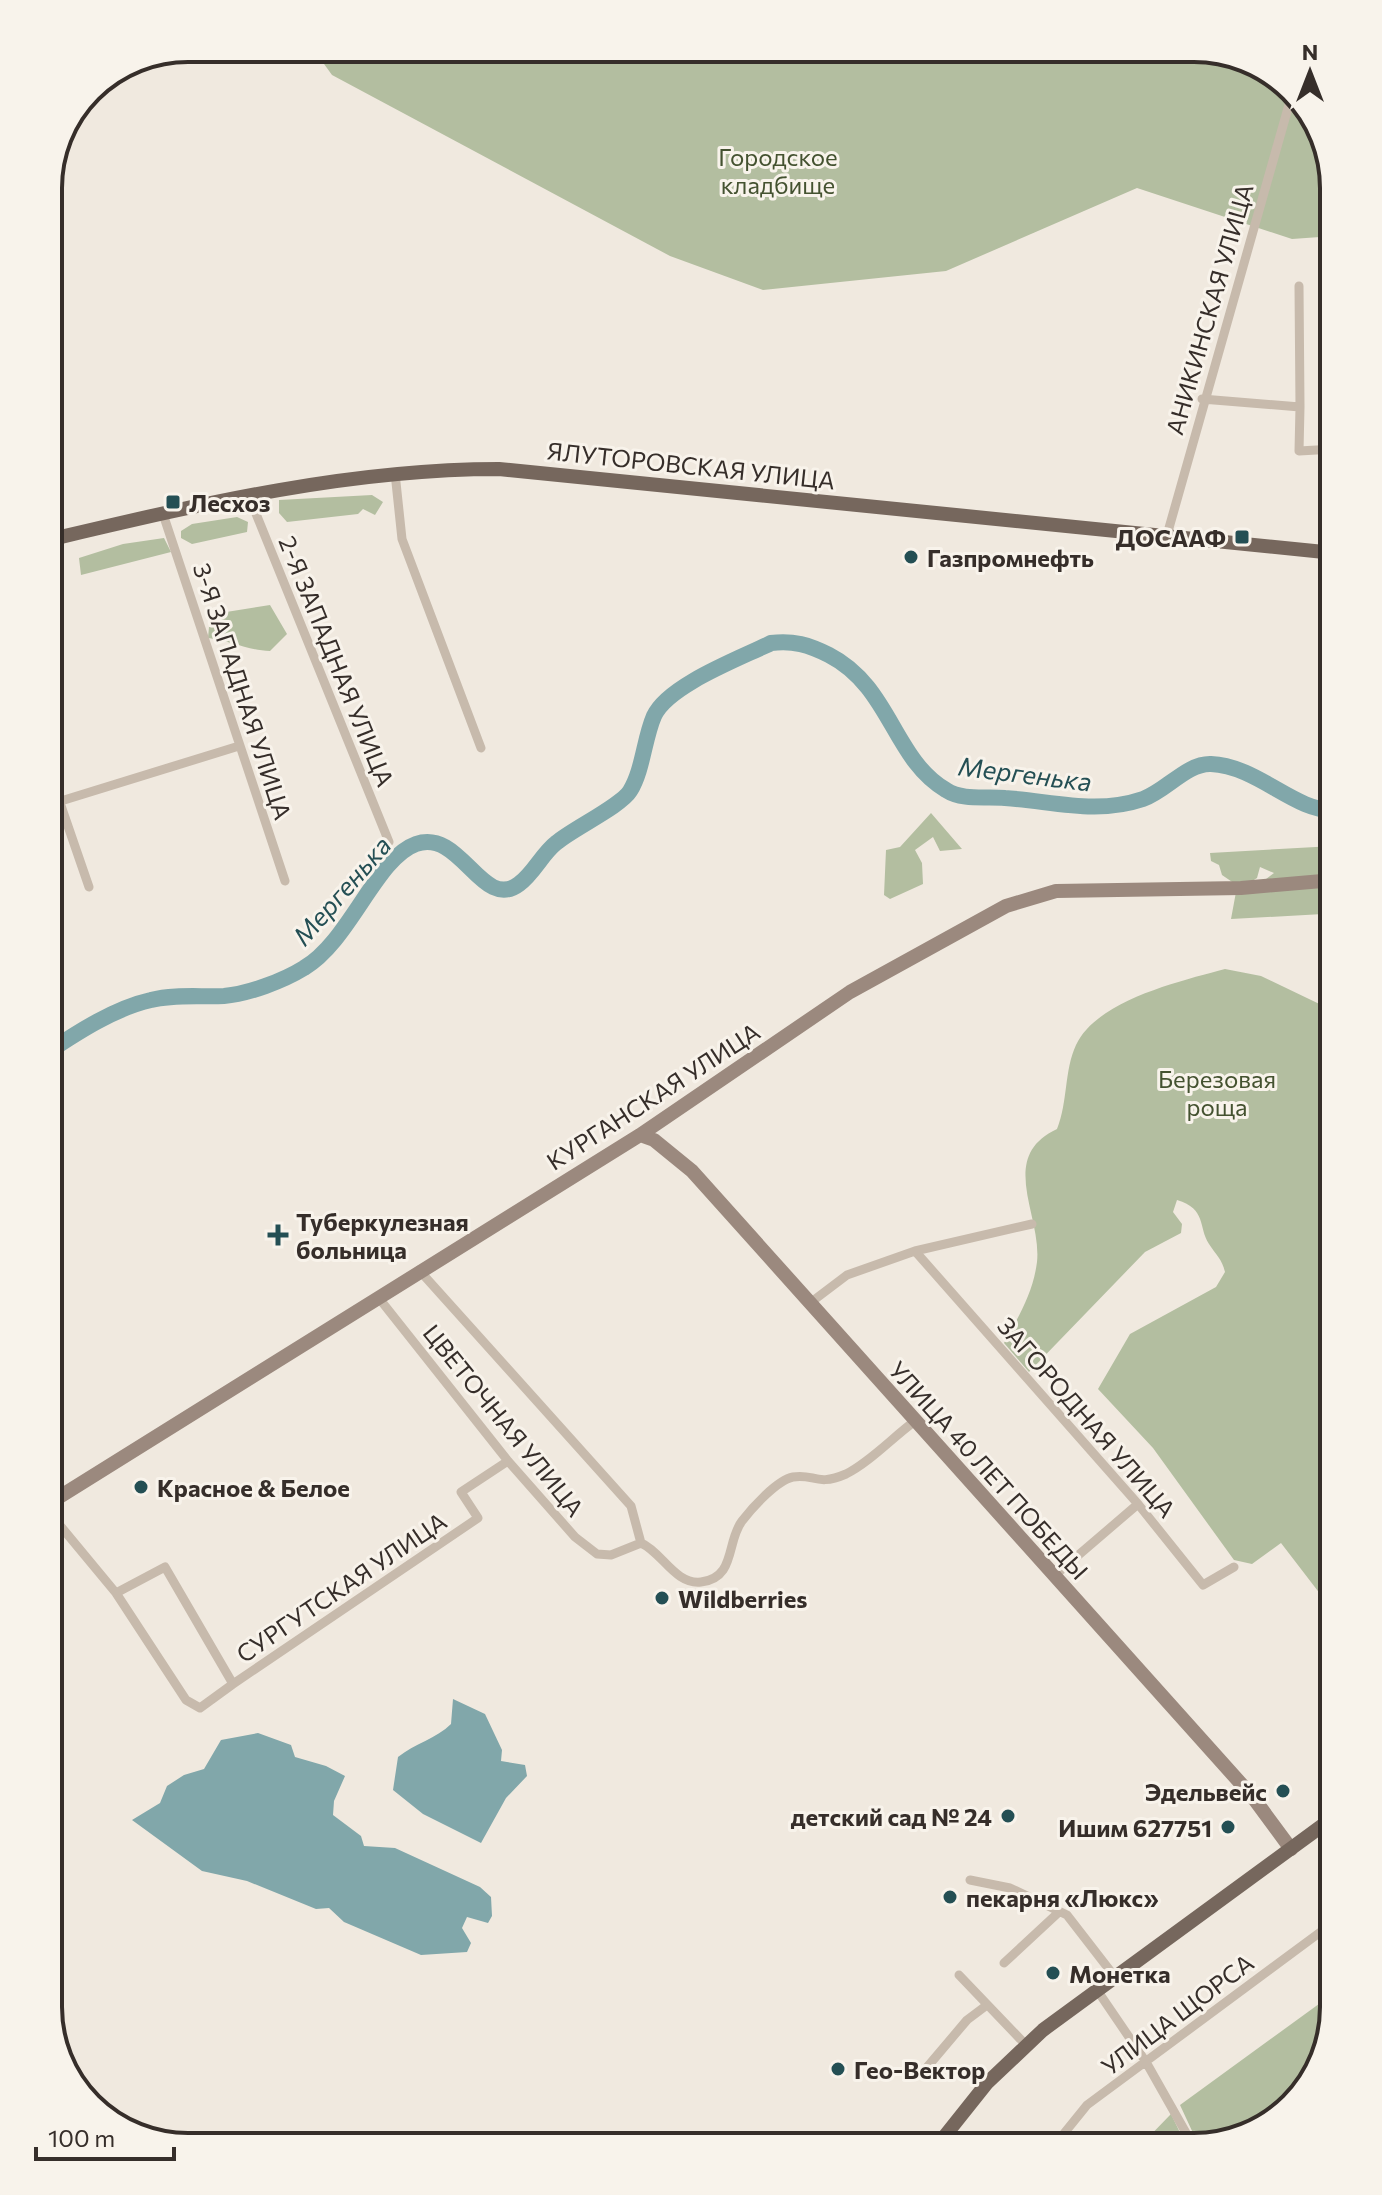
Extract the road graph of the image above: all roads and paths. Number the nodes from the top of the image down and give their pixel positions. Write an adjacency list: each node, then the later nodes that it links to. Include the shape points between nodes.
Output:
1 (1287, 112): 3 (street, АНИКИНСКАЯ УЛИЦА)
2 (1299, 286): 4 (street)
3 (1202, 399): 4 (street); 9 (street, АНИКИНСКАЯ УЛИЦА)
4 (1300, 407): 5 (street, via 1299,451)
5 (1320, 450)
6 (395, 473): 7 (main road, ЯЛУТОРОВСКАЯ УЛИЦА); 9 (main road, ЯЛУТОРОВСКАЯ УЛИЦА, via 534,472); 13 (street, via 402,539)
7 (248, 494): 8 (main road, ЯЛУТОРОВСКАЯ УЛИЦА); 16 (street, 2-Я ЗАПАДНАЯ УЛИЦА)
8 (163, 514): 10 (main road, ЯЛУТОРОВСКАЯ УЛИЦА); 12 (street, 3-Я ЗАПАДНАЯ УЛИЦА)
9 (1167, 535): 11 (main road, ЯЛУТОРОВСКАЯ УЛИЦА)
10 (62, 537)
11 (1320, 551)
12 (239, 746): 14 (street); 17 (street, 3-Я ЗАПАДНАЯ УЛИЦА)
13 (481, 748)
14 (62, 802)
15 (62, 809): 19 (street)
16 (389, 842)
17 (285, 881)
18 (1320, 881): 20 (main road, КУРГАНСКАЯ УЛИЦА, via 1056,891 1006,906 850,992)
19 (89, 887)
20 (640, 1135): 23 (main road, КУРГАНСКАЯ УЛИЦА); 25 (main road, УЛИЦА 40 ЛЕТ ПОБЕДЫ, via 692,1171)
21 (1032, 1224): 22 (street)
22 (915, 1251): 25 (street, via 847,1275); 29 (street, ЗАГОРОДНАЯ УЛИЦА)
23 (419, 1270): 24 (main road, КУРГАНСКАЯ УЛИЦА); 31 (street, via 631,1506)
24 (378, 1297): 27 (street, ЦВЕТОЧНАЯ УЛИЦА); 28 (main road, КУРГАНСКАЯ УЛИЦА)
25 (810, 1303): 26 (main road, УЛИЦА 40 ЛЕТ ПОБЕДЫ)
26 (915, 1421): 31 (street, via 851,1472 822,1482 801,1477 783,1481 743,1520 727,1567 712,1579 687,1581); 33 (main road, УЛИЦА 40 ЛЕТ ПОБЕДЫ)
27 (508, 1461): 31 (street, ЦВЕТОЧНАЯ УЛИЦА, via 597,1554 611,1555); 35 (street, СУРГУТСКАЯ УЛИЦА, via 461,1492 478,1518)
28 (62, 1495)
29 (1138, 1504): 32 (street, ЗАГОРОДНАЯ УЛИЦА, via 1203,1585); 33 (street)
30 (62, 1528): 34 (street)
31 (641, 1543)
32 (1234, 1567)
33 (1054, 1576): 37 (main road, УЛИЦА 40 ЛЕТ ПОБЕДЫ, via 1252,1796)
34 (116, 1593): 35 (street, via 186,1700 200,1708); 35 (street, via 165,1567)
35 (233, 1684)
36 (1320, 1827): 37 (main road)
37 (1291, 1849): 43 (main road)
38 (970, 1880): 39 (street, via 1010,1888)
39 (1059, 1912): 41 (street); 43 (street, via 1067,1915)
40 (1320, 1932): 47 (street, УЛИЦА ЩОРСА)
41 (1004, 1963)
42 (959, 1975): 45 (street)
43 (1115, 1977): 44 (main road)
44 (1097, 1990): 46 (main road); 47 (street)
45 (987, 2005): 46 (street); 48 (street, via 967,2020)
46 (1026, 2045): 49 (main road)
47 (1146, 2062): 50 (street, УЛИЦА ЩОРСА, via 1087,2105); 51 (street)
48 (923, 2072)
49 (947, 2133)
50 (1064, 2133)
51 (1186, 2133)

